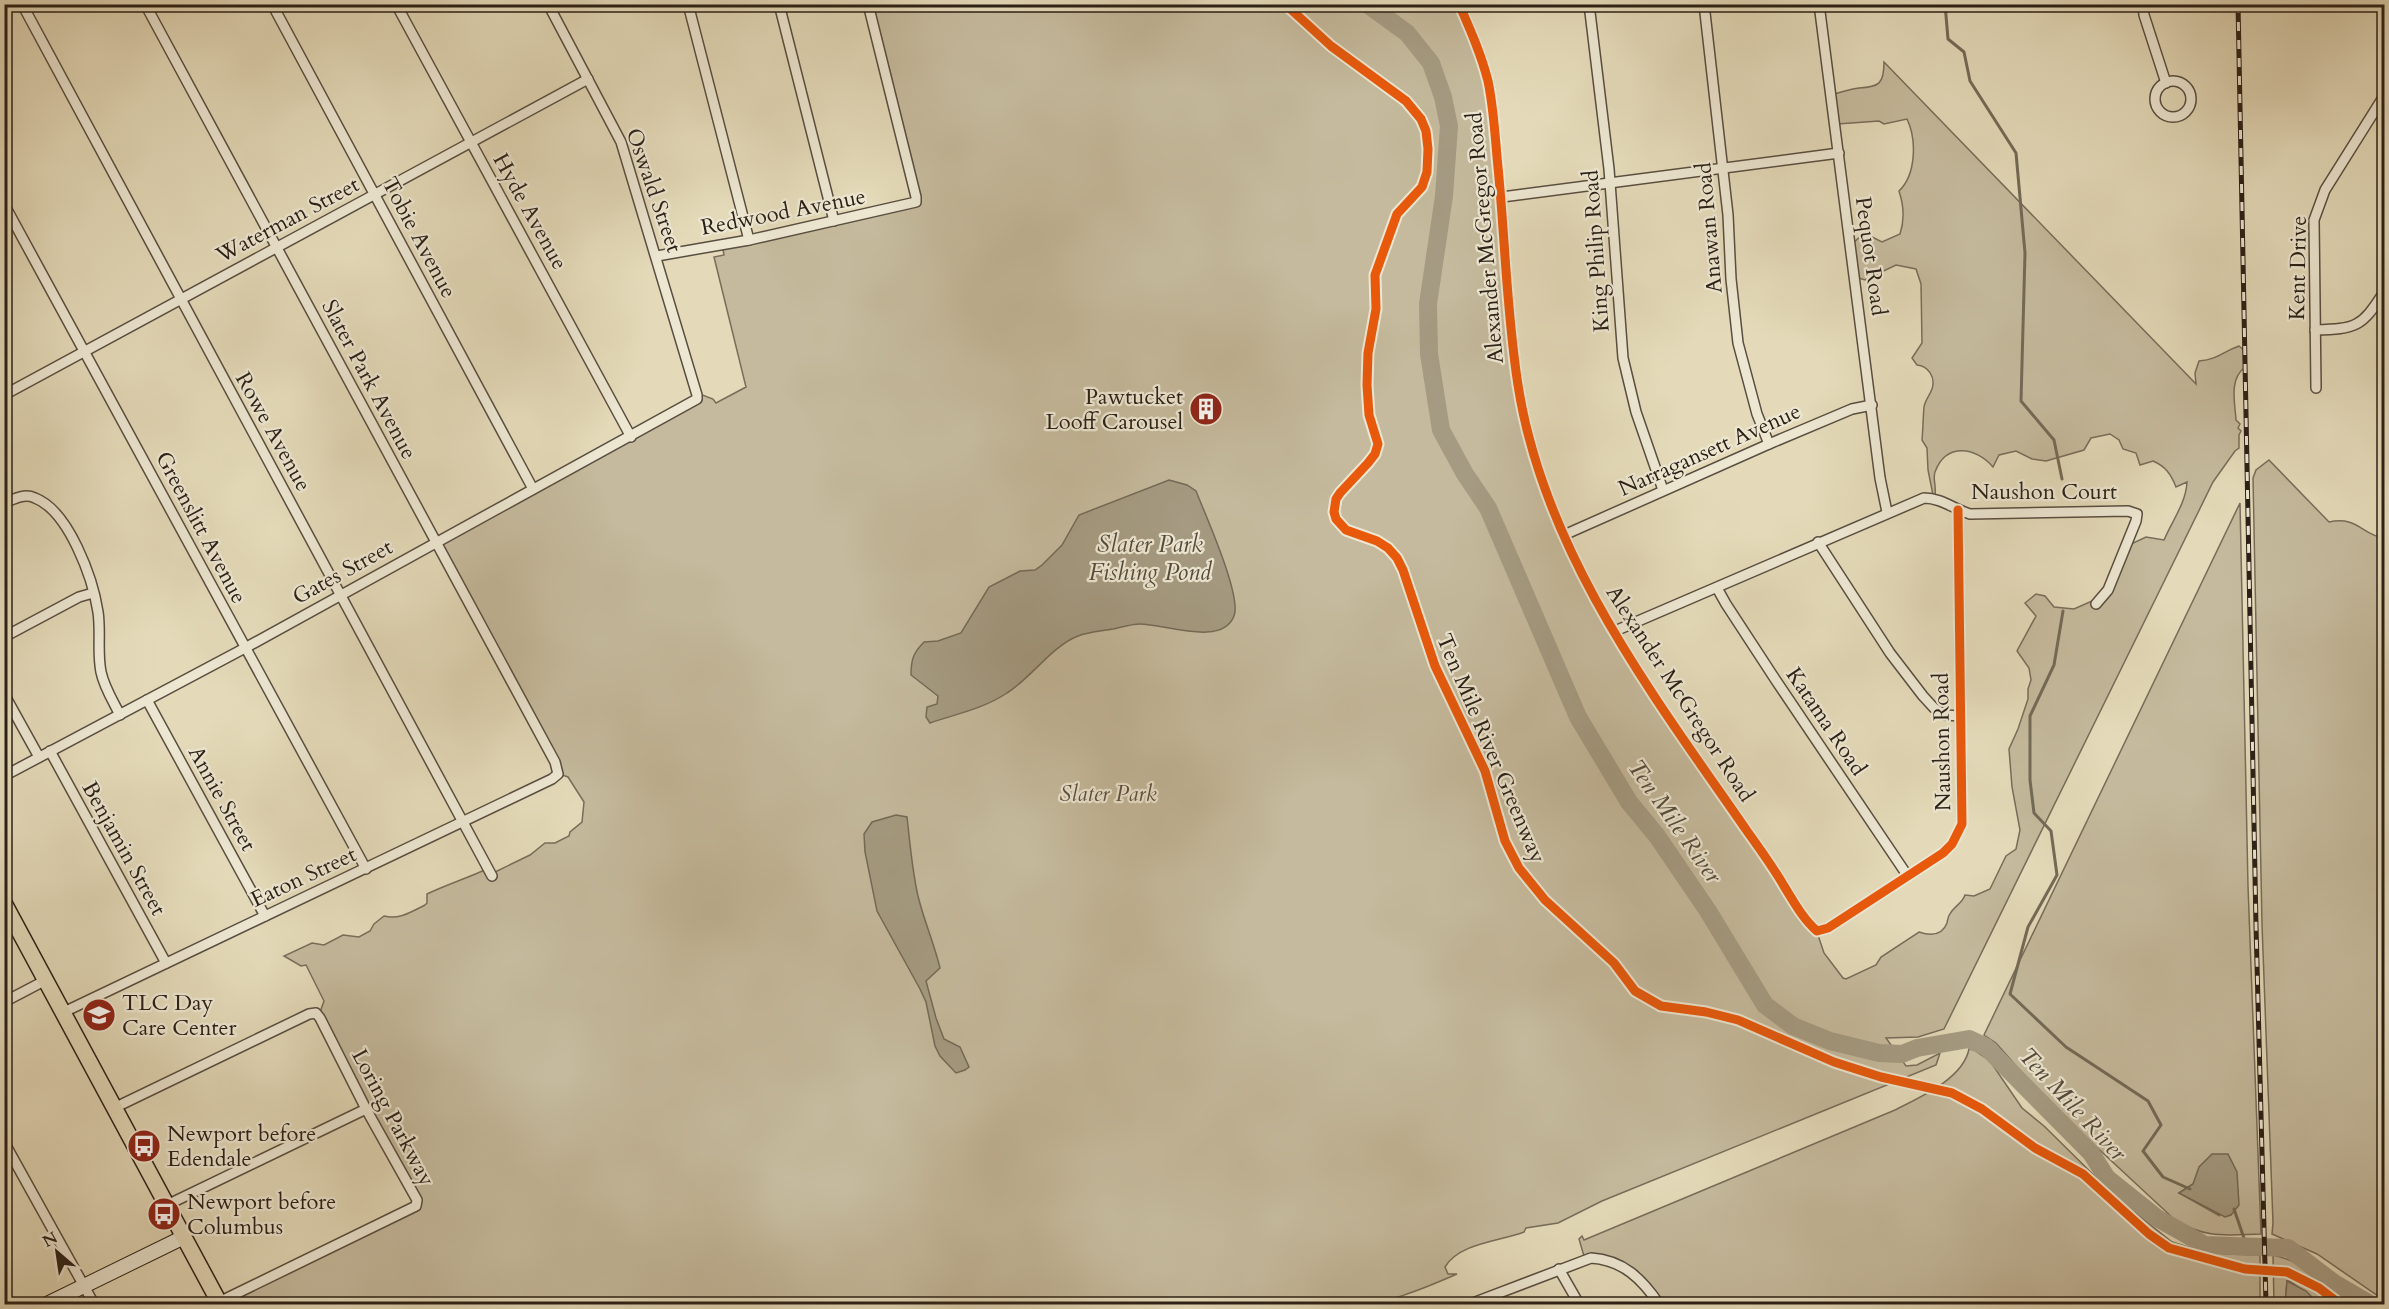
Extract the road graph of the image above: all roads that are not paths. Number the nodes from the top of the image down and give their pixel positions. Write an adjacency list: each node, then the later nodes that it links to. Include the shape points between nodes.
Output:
1 (22, 4): 29 (street, Rowe Avenue)
2 (146, 4): 26 (street, Slater Park Avenue)
3 (272, 4): 21 (street, Tobie Avenue)
4 (396, 4): 17 (street, Hyde Avenue)
5 (548, 4): 14 (street, Oswald Street)
6 (688, 4): 25 (street)
7 (778, 4): 24 (street)
8 (868, 4): 24 (street, Redwood Avenue, via 916,202)
9 (1458, 4): 22 (street, Alexander McGregor Road, via 1488,80)
10 (1589, 4): 20 (street, King Philip Road)
11 (1704, 4): 19 (street, Anawan Road)
12 (1819, 4): 18 (street, Pequot Road)
13 (2143, 4): 15 (street)
14 (588, 79): 17 (street, Waterman Street); 27 (street, Oswald Street, via 621,142)
15 (2166, 82)
16 (2385, 96): 30 (street, Kent Drive, via 2325,190 2314,220)
17 (471, 142): 21 (street, Waterman Street); 36 (street, Hyde Avenue)
18 (1839, 153): 19 (street); 35 (street, Pequot Road)
19 (1723, 168): 20 (street); 37 (street, Anawan Road, via 1738,343)
20 (1610, 183): 22 (street); 39 (street, King Philip Road, via 1623,358 1636,412)
21 (374, 194): 26 (street, Waterman Street); 38 (street, Tobie Avenue)
22 (1502, 196): 43 (street, Alexander McGregor Road, via 1508,312 1518,388 1540,473)
23 (4, 204): 31 (street, Greenslitt Avenue)
24 (834, 221): 25 (street, Redwood Avenue)
25 (749, 240): 27 (street, Redwood Avenue)
26 (277, 248): 29 (street, Waterman Street); 45 (street, Slater Park Avenue)
27 (657, 256): 34 (street, Oswald Street)
28 (2385, 292): 30 (street, via 2364,320 2351,327)
29 (181, 298): 31 (street, Waterman Street); 48 (street, Rowe Avenue)
30 (2315, 330): 32 (street, Kent Drive)
31 (85, 351): 33 (street, Waterman Street); 52 (street, Greenslitt Avenue)
32 (2316, 388)
33 (4, 395)
34 (697, 399): 36 (street, Gates Street)
35 (1872, 405): 37 (street, Narragansett Avenue, via 1852,409); 42 (street, Pequot Road)
36 (631, 437): 38 (street, Gates Street)
37 (1769, 444): 39 (street, Narragansett Avenue)
38 (533, 489): 45 (street, Gates Street)
39 (1664, 490): 43 (street, Narragansett Avenue)
40 (4, 503): 47 (street, via 22,496 48,505 76,547)
41 (1958, 510): 42 (street, via 1934,498 1924,498); 49 (street, Naushon Court, via 1970,514 2066,510 2137,514 2108,590); 56 (street, Naushon Road)
42 (1887, 512): 44 (street)
43 (1564, 535): 50 (street, Alexander McGregor Road)
44 (1818, 542): 46 (street); 56 (street, via 1890,653 1923,696 1945,715)
45 (436, 543): 48 (street, Gates Street); 59 (street, Slater Park Avenue)
46 (1717, 588): 50 (street); 63 (street, Katama Road)
47 (93, 593): 51 (street); 55 (street, via 101,675)
48 (340, 594): 52 (street, Gates Street); 61 (street, Rowe Avenue)
49 (2096, 604)
50 (1615, 632): 67 (street, Alexander McGregor Road, via 1644,681)
51 (4, 637)
52 (245, 648): 54 (street, Gates Street); 62 (street, Greenslitt Avenue)
53 (4, 694): 58 (street)
54 (147, 700): 55 (street, Gates Street); 66 (street, Annie Street)
55 (120, 715): 57 (street, Gates Street)
56 (1960, 716): 63 (street, Naushon Road, via 1962,824 1952,844)
57 (50, 751): 58 (street, Gates Street); 68 (street, Benjamin Street)
58 (39, 757): 60 (street, Gates Street)
59 (558, 774): 61 (street, Eaton Street)
60 (4, 776)
61 (464, 822): 62 (street, Eaton Street); 64 (street, Rowe Avenue)
62 (366, 869): 66 (street, Eaton Street)
63 (1907, 875): 67 (street, Naushon Road, via 1828,928)
64 (492, 876)
65 (4, 903): 69 (main road)
66 (265, 916): 68 (street, Eaton Street)
67 (1817, 931)
68 (166, 963): 71 (street, Eaton Street)
69 (46, 980): 70 (street); 71 (main road)
70 (4, 1002)
71 (64, 1012): 72 (main road)
72 (114, 1108): 73 (street, Loring Parkway, via 316,1013); 75 (main road)
73 (366, 1109): 75 (street); 80 (street, Loring Parkway, via 417,1200 416,1206)
74 (4, 1142): 78 (street)
75 (167, 1205): 76 (main road)
76 (184, 1237): 78 (street); 80 (main road)
77 (1559, 1269): 79 (street); 85 (street); 86 (street, via 1591,1258 1606,1259 1636,1275)
78 (84, 1286): 81 (street); 82 (street)
79 (1490, 1296): 83 (street); 84 (street)
80 (220, 1303)
81 (47, 1305)
82 (94, 1305)
83 (1470, 1305)
84 (1496, 1305)
85 (1578, 1305)
86 (1659, 1305)

